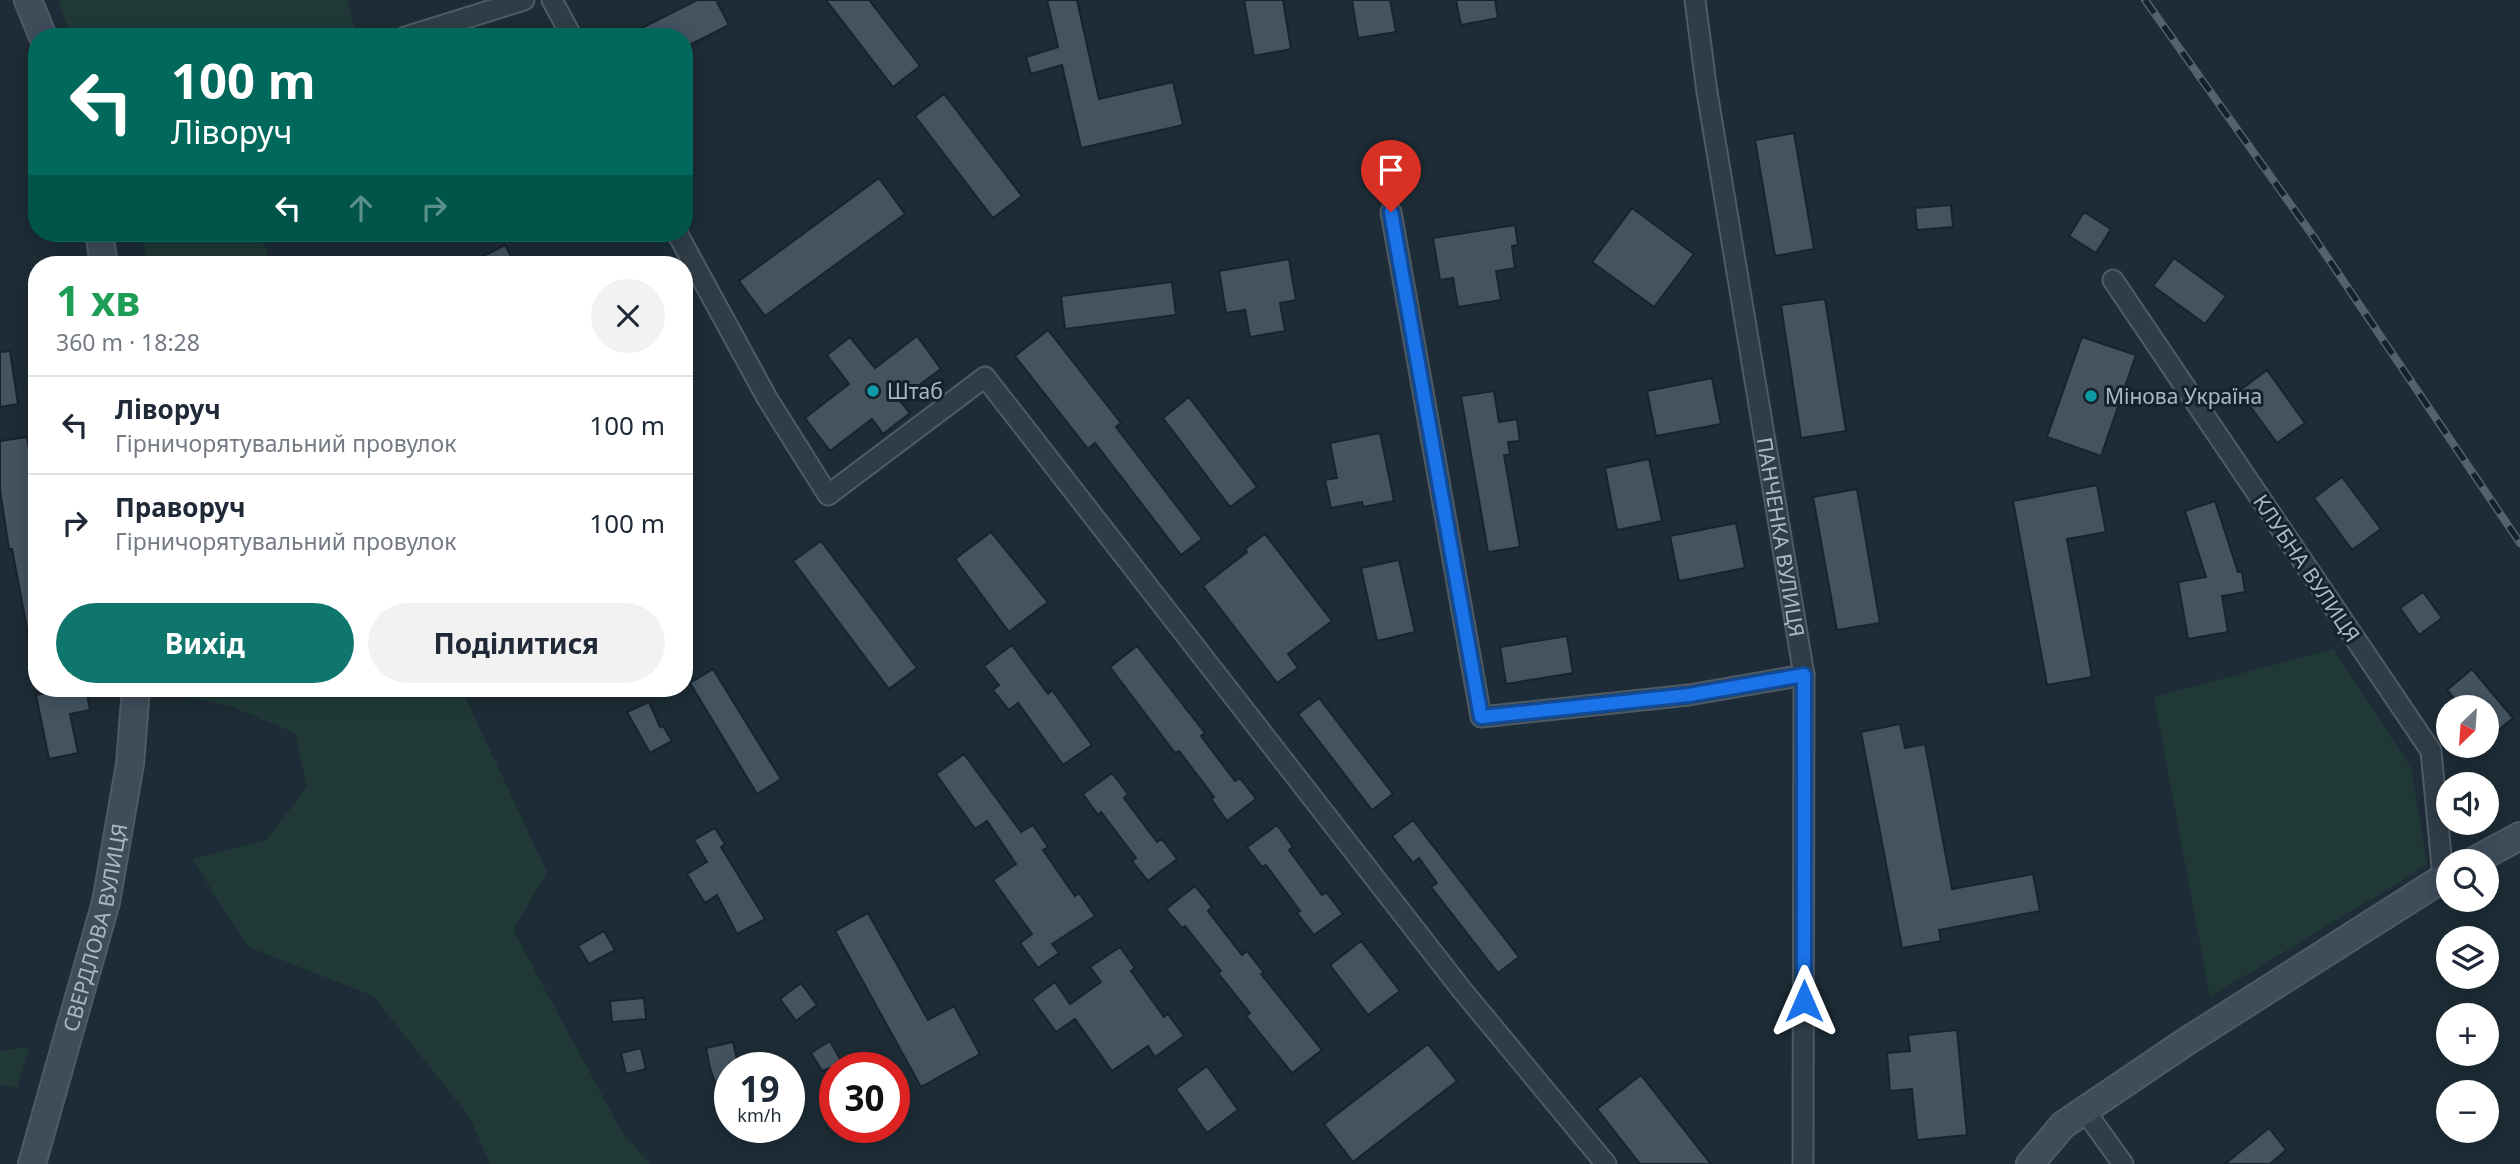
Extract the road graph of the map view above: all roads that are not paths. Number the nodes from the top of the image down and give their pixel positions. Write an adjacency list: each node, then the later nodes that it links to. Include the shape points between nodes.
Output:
1 (28, 0): 5 (street)
2 (524, 0): 6 (street)
3 (552, 0): 7 (street)
4 (1695, 0): 11 (street, ПАНЧЕНКА ВУЛИЦЯ)
5 (39, 28)
6 (434, 28)
7 (567, 28)
8 (1391, 212): 11 (street, via 1481,717 1689,695)
9 (693, 263): 19 (street, via 766,398 828,495 985,377 1462,990)
10 (2113, 280): 14 (street, КЛУБНА ВУЛИЦЯ, via 2431,751)
11 (1804, 675): 20 (street, ПАНЧЕНКА ВУЛИЦЯ)
12 (135, 697): 18 (street, СВЕРДЛОВА ВУЛИЦЯ, via 130,764 106,902)
13 (2520, 836): 15 (street)
14 (2443, 849)
15 (2496, 849)
16 (2436, 882): 17 (street)
17 (2085, 1111): 21 (street, via 2063,1125); 22 (street)
18 (32, 1164)
19 (1606, 1164)
20 (1803, 1164)
21 (2030, 1164)
22 (2123, 1164)

